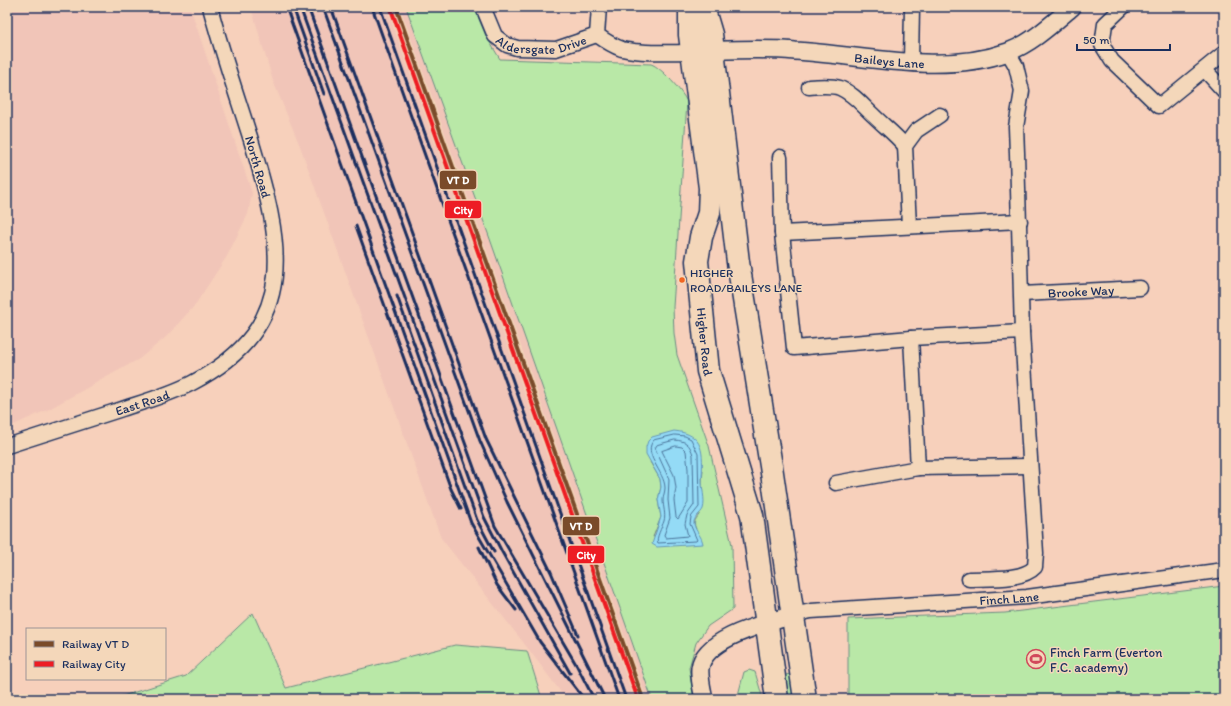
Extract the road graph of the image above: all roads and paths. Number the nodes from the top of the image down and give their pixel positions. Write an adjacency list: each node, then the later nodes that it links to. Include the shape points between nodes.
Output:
1 (210, 7): 26 (street, North Road, via 263,181 275,234 275,281 268,309)
2 (483, 7): 9 (street, Aldersgate Drive, via 495,36 507,45 518,48 556,50)
3 (598, 7): 9 (street)
4 (690, 7): 11 (highway, Higher Road)
5 (704, 7): 10 (highway)
6 (912, 7): 14 (street)
7 (1072, 7): 12 (street, Baileys Lane, via 1034,37)
8 (1123, 7): 15 (street, via 1105,24 1102,45 1112,61 1159,106)
9 (597, 35): 11 (street, via 621,49)
10 (713, 51): 11 (street, Baileys Lane); 14 (street, Baileys Lane, via 794,51); 35 (highway, via 738,262)
11 (692, 52): 36 (highway, Higher Road, via 710,188 709,214 697,260 708,371 752,515)
12 (1008, 52): 14 (street, Baileys Lane, via 954,64); 21 (street, via 1016,66 1022,91 1016,127)
13 (1224, 53): 15 (street)
14 (911, 62)
15 (1205, 70): 17 (street)
16 (810, 87): 19 (street, via 839,88 852,95 892,130)
17 (1224, 91)
18 (940, 115): 19 (street, via 916,131)
19 (906, 146): 22 (street)
20 (780, 157): 23 (street)
21 (1020, 221): 22 (street); 25 (street)
22 (909, 226): 23 (street)
23 (782, 234): 28 (street, via 794,348)
24 (1140, 288): 25 (street, Brooke Way)
25 (1022, 294): 27 (street)
26 (258, 328): 29 (street, East Road, via 230,359 191,383 146,401)
27 (1022, 332): 28 (street); 30 (street)
28 (911, 338): 31 (street)
29 (7, 446)
30 (1030, 466): 31 (street); 34 (street, via 1035,568 1021,576)
31 (918, 468): 32 (street)
32 (836, 483)
33 (1224, 570): 35 (street, Finch Lane, via 1027,597 811,611)
34 (969, 579)
35 (793, 616): 36 (street); 39 (highway)
36 (767, 624): 37 (street, via 737,634 712,647 706,654 700,668); 38 (highway, Higher Road)
37 (704, 699)
38 (777, 699)
39 (805, 699)

